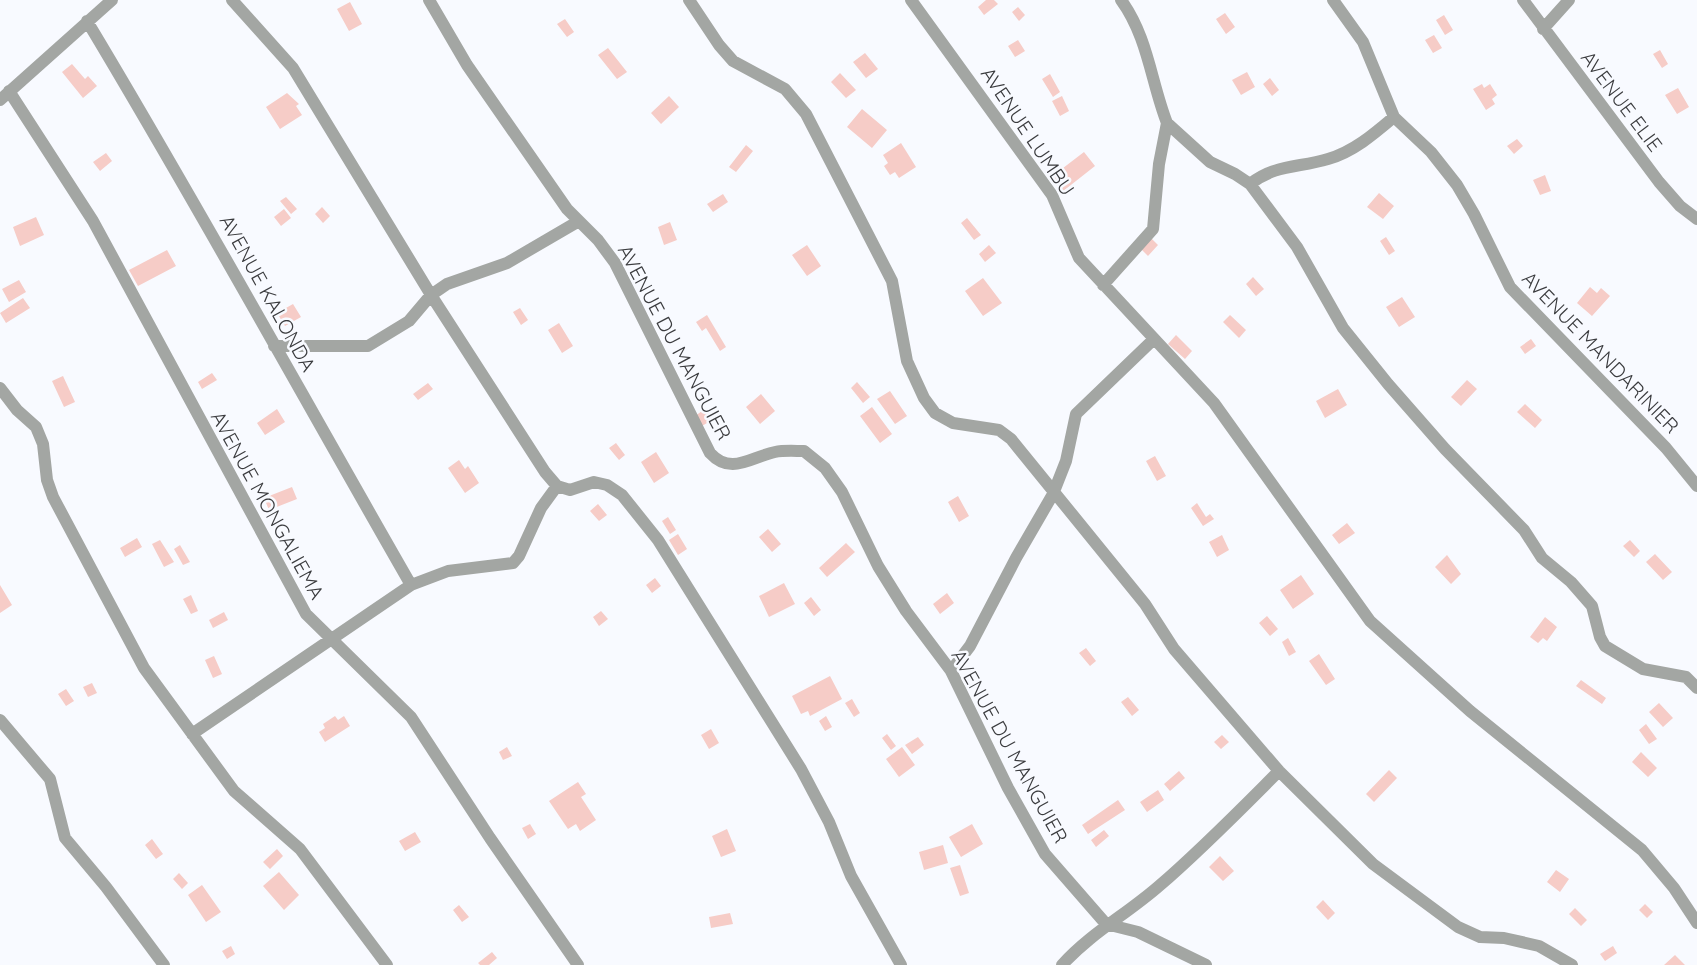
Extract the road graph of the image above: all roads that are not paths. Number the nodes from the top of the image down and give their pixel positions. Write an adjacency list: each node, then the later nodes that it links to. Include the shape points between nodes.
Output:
1 (112, 0): 10 (street)
2 (232, 0): 19 (street, via 293,68)
3 (429, 0): 17 (street, AVENUE DU MANGUIER, via 467,65)
4 (689, 0): 25 (street, via 733,61 785,89 806,114 892,281 907,361 935,413 953,423 999,430 1011,439)
5 (911, 0): 18 (street, AVENUE LUMBU, via 1052,195 1078,258)
6 (1121, 0): 14 (street, via 1130,11 1150,58)
7 (1333, 0): 13 (street, AVENUE MANDARINIER, via 1363,42)
8 (1523, 0): 11 (street, AVENUE ELIE)
9 (1569, 0): 11 (street)
10 (87, 21): 12 (street); 21 (street, AVENUE KALONDA, via 221,246)
11 (1543, 30): 16 (street, AVENUE ELIE, via 1659,183)
12 (5, 95): 27 (street, AVENUE MONGALIEMA, via 93,221 306,614)
13 (1394, 117): 15 (street, via 1350,151 1272,170); 24 (street, AVENUE MANDARINIER, via 1431,152 1457,185 1510,287 1666,448)
14 (1167, 123): 15 (street, via 1210,162); 18 (street, via 1154,229)
15 (1250, 184): 29 (street, via 1296,247 1343,328 1380,375 1524,530 1542,558 1592,606 1605,646 1643,669 1686,677)
16 (1697, 219)
17 (579, 221): 19 (street, via 507,263 447,284); 28 (street, AVENUE DU MANGUIER, via 615,263 719,463 728,465 776,452 804,451 825,468 842,492 878,566)
18 (1103, 285): 20 (street, AVENUE LUMBU)
19 (431, 295): 21 (street, via 409,321 368,346); 23 (street, via 544,472)
20 (1154, 339): 25 (street, via 1076,414 1066,461); 33 (street, AVENUE LUMBU, via 1214,403 1370,621 1470,711 1642,850)
21 (274, 346): 26 (street, AVENUE KALONDA)
22 (0, 388): 31 (street, via 36,427 43,444 47,480 75,542 144,668)
23 (557, 486): 26 (street, via 513,563 448,571); 38 (street, via 570,490 594,482 607,485 622,495 658,540 801,769 851,876)
24 (1697, 486)
25 (1053, 495): 28 (street, via 970,646); 32 (street, via 1145,604 1174,649)
26 (411, 585): 27 (street)
27 (331, 638): 31 (street); 37 (street, AVENUE MONGALIEMA, via 411,717)
28 (951, 671): 34 (street, AVENUE DU MANGUIER, via 1045,854)
29 (1697, 688)
30 (0, 720): 35 (street, via 50,779 64,838)
31 (192, 734): 36 (street, via 234,791 317,867)
32 (1279, 771): 34 (street, via 1158,888); 41 (street, via 1373,864 1458,927 1480,937 1539,946)
33 (1697, 923)
34 (1106, 924): 39 (street); 40 (street, via 1138,932)
35 (164, 965)
36 (387, 965)
37 (578, 965)
38 (901, 965)
39 (1062, 965)
40 (1206, 965)
41 (1572, 965)

